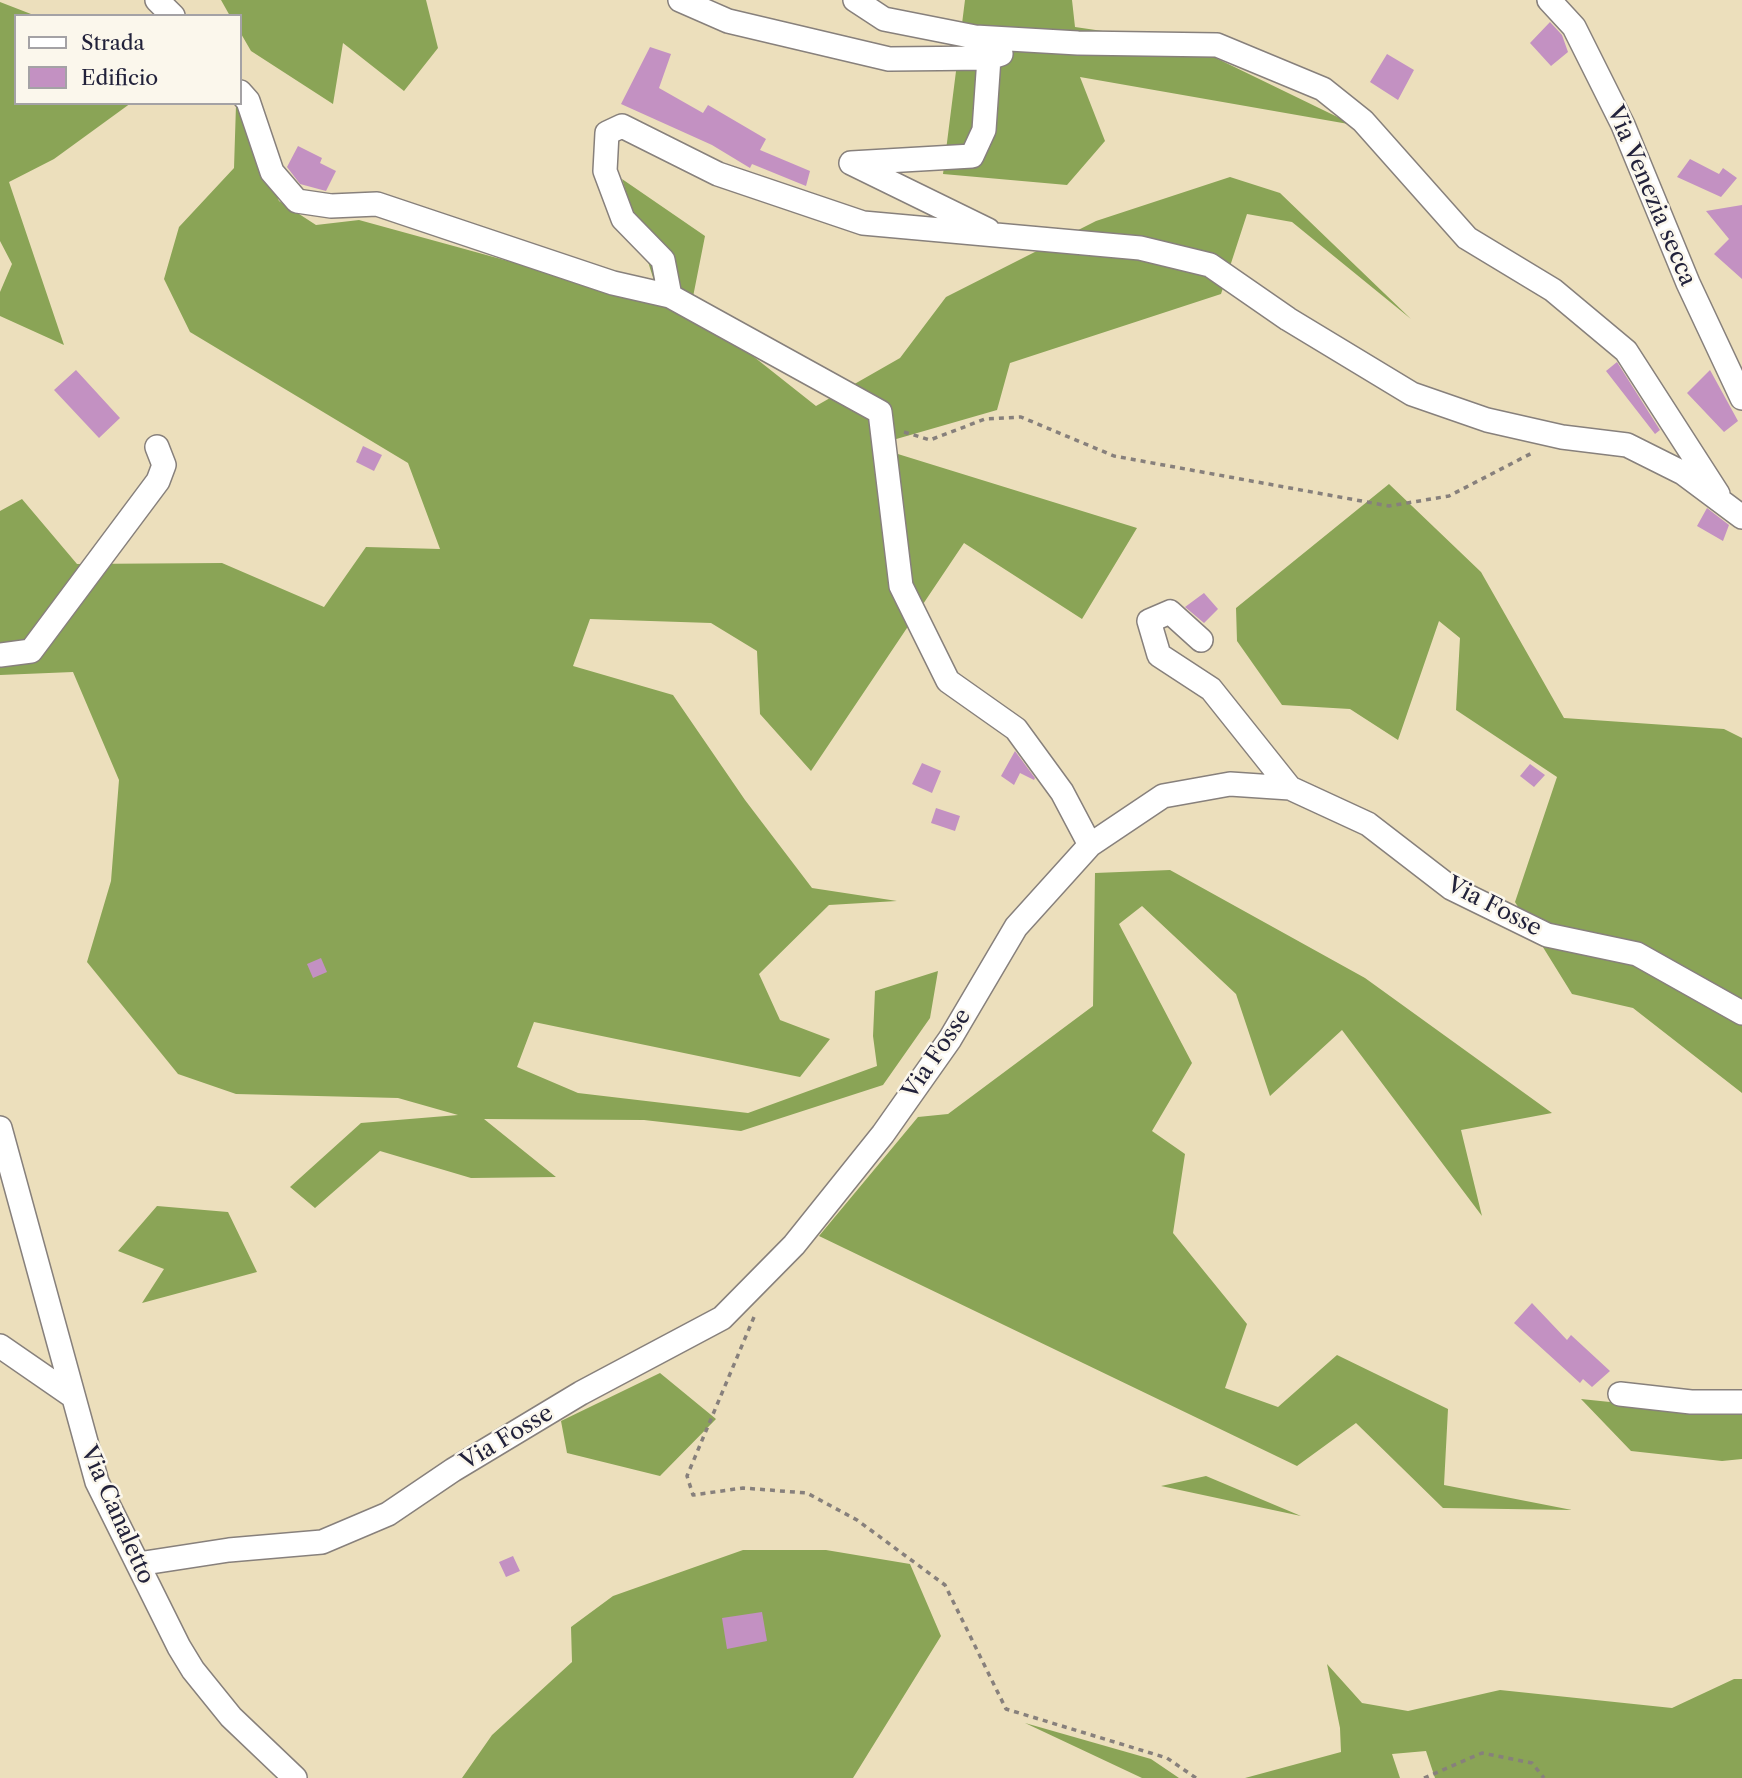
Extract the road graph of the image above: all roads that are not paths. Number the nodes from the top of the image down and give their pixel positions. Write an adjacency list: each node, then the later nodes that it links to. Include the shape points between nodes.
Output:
1 (157, 0): 5 (street)
2 (680, 0): 7 (street, via 728,21 889,59)
3 (855, 0): 6 (street, via 884,19 975,37)
4 (1549, 0): 11 (street, Via Venezia secca, via 1574,27 1623,125)
5 (171, 14)
6 (1036, 40): 7 (street); 13 (street, via 1217,45 1323,89 1363,121 1467,238 1553,290 1626,351)
7 (989, 58): 9 (street, via 984,130 972,156 851,163)
8 (242, 94): 10 (street, via 272,172 297,201 331,206 377,204 613,283)
9 (1003, 238): 10 (street, via 863,223 718,174 622,126 607,133 605,171 623,219 663,260); 13 (street, via 1140,248 1210,265 1288,319 1412,394 1486,420 1627,445 1683,473)
10 (670, 296): 18 (street, via 880,412 901,586 948,681 1016,729 1062,792)
11 (1742, 398)
12 (157, 447): 16 (street, via 164,465 158,481 31,651)
13 (1723, 503): 14 (street)
14 (1742, 517)
15 (1202, 640): 17 (street, via 1170,612 1149,621 1159,655 1211,689)
16 (0, 655)
17 (1290, 788): 18 (street, Via Fosse, via 1230,784 1163,796); 19 (street, Via Fosse, via 1368,824 1451,888 1547,935 1637,954)
18 (1090, 845): 25 (street, Via Fosse, via 1016,927 950,1039 883,1134 794,1245 722,1318 581,1393 388,1514 322,1542)
19 (1742, 1013)
20 (0, 1128): 23 (street, Via Canaletto)
21 (0, 1346): 23 (street)
22 (1620, 1394): 24 (street)
23 (71, 1395): 25 (street, Via Canaletto, via 97,1482)
24 (1742, 1402)
25 (138, 1564): 26 (street, Via Canaletto, via 178,1647 210,1694)
26 (295, 1778)

